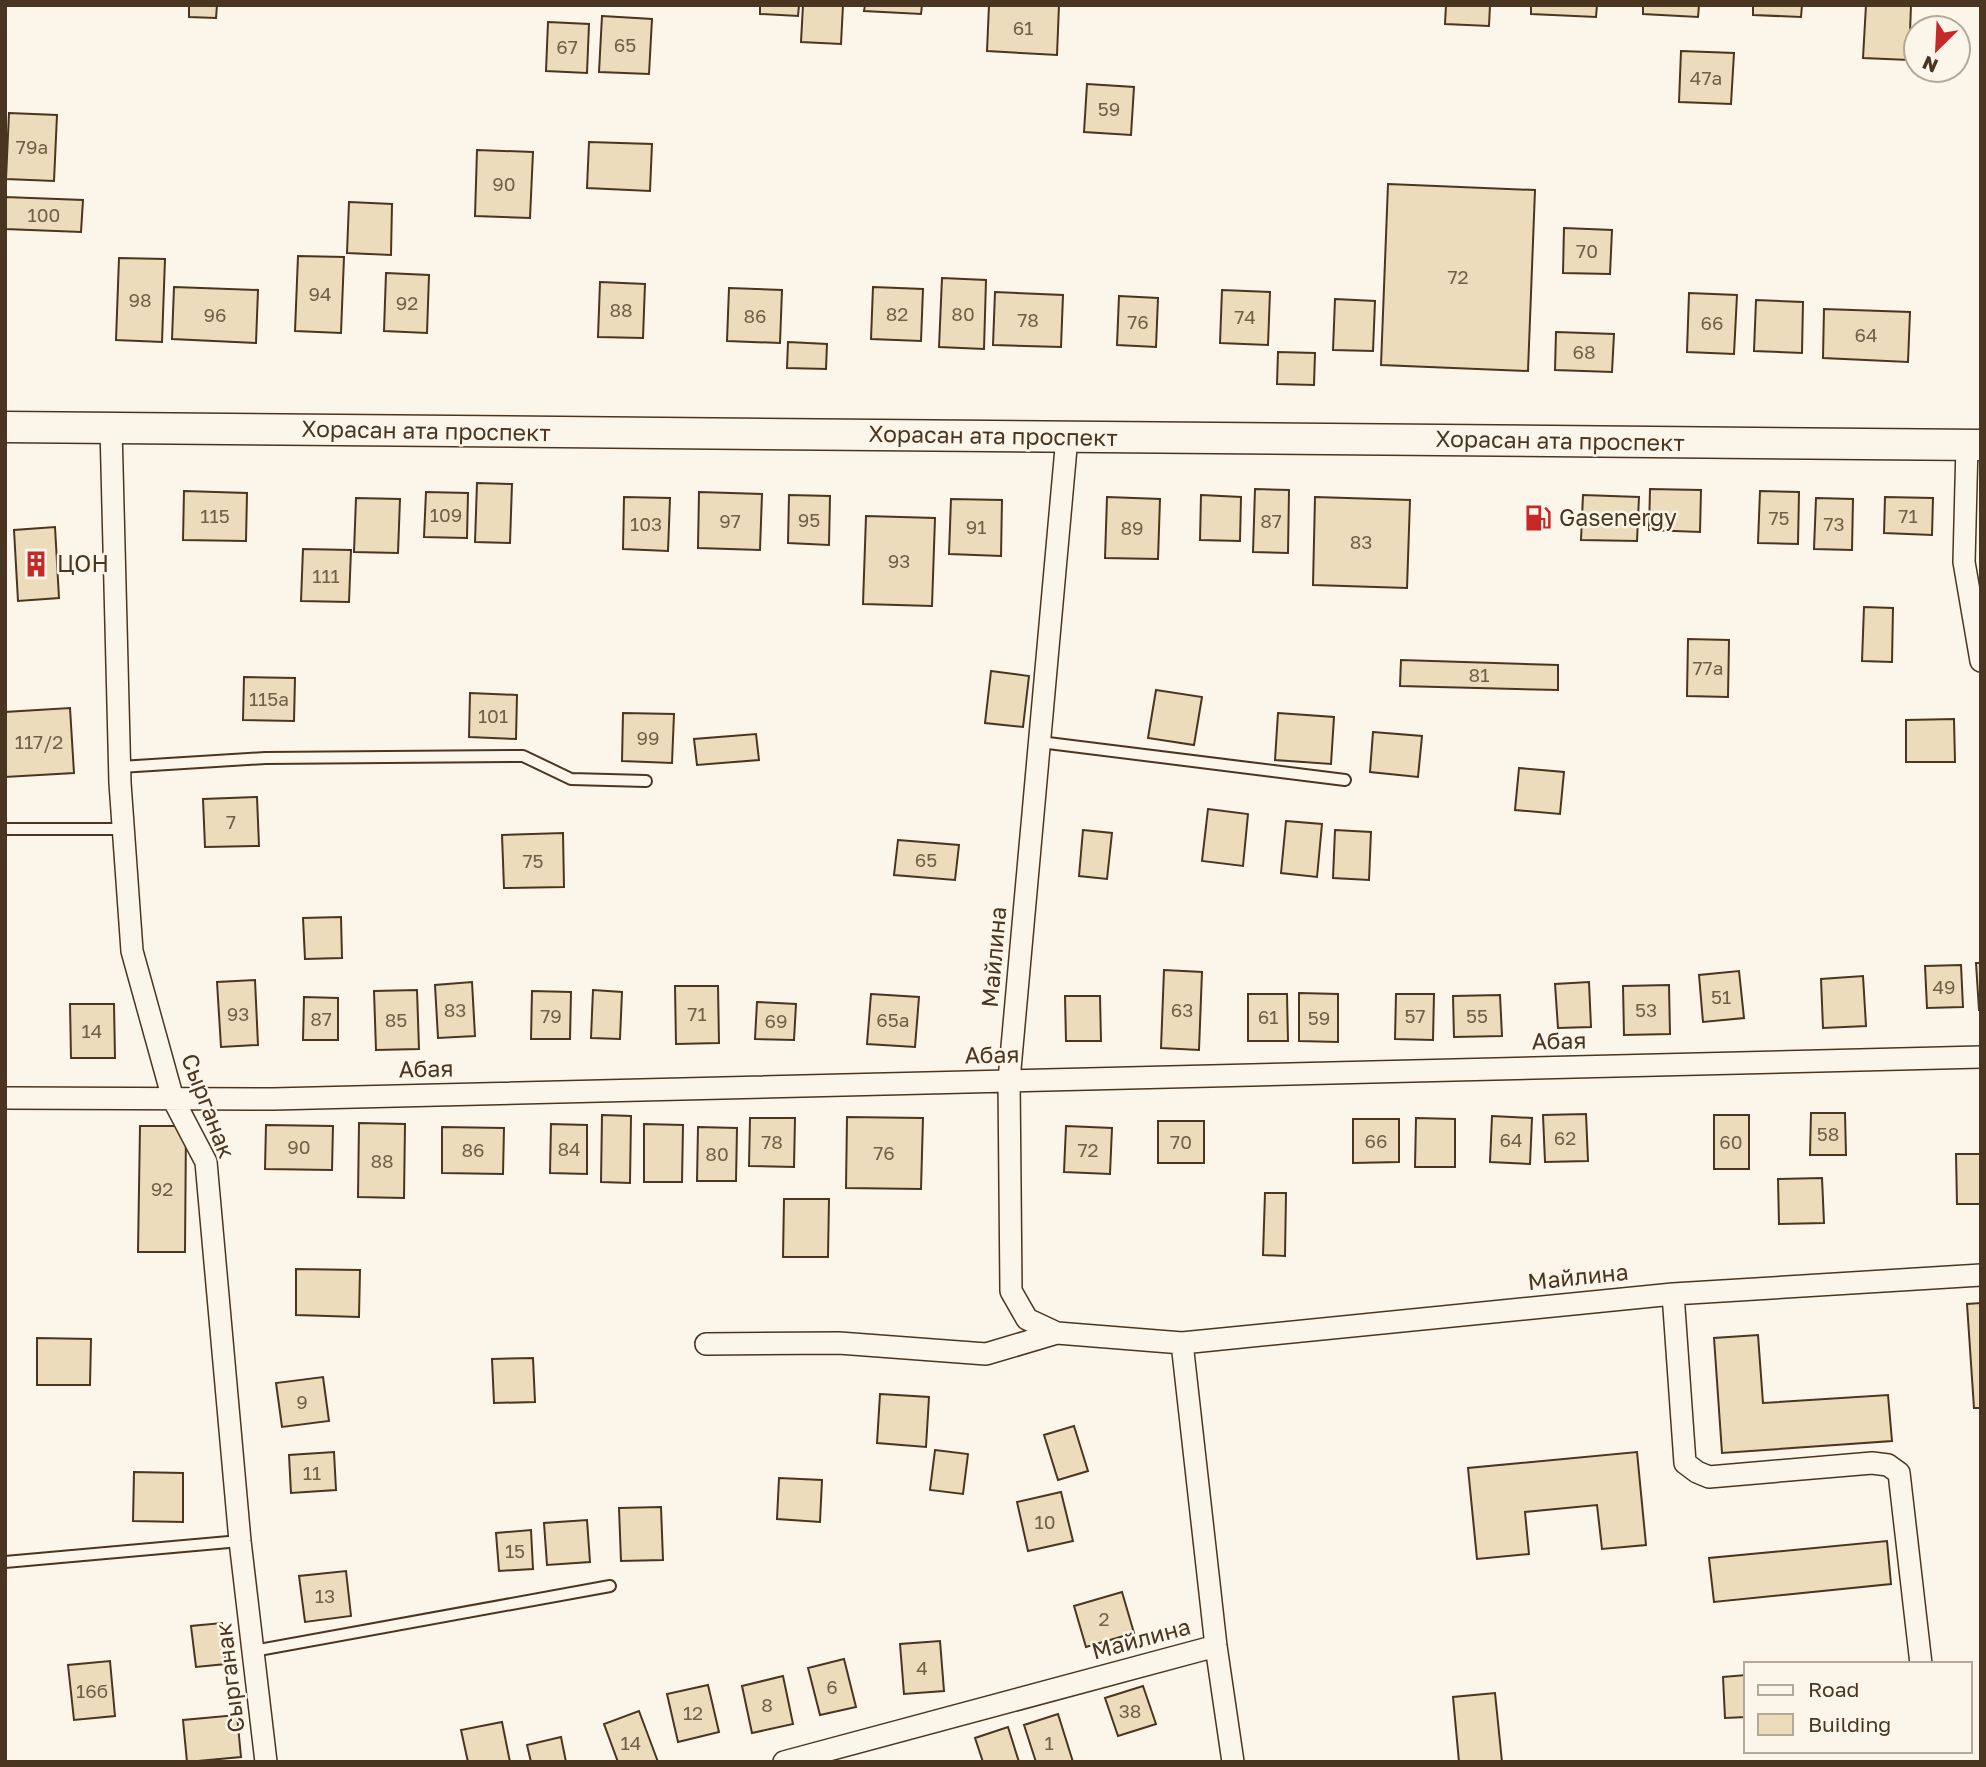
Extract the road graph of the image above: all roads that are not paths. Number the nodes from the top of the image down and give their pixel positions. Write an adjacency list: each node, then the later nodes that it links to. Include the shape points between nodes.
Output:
1 (5, 427): 2 (main road, Хорасан ата проспект)
2 (111, 428): 3 (main road, Хорасан ата проспект); 7 (street, Сырганак)
3 (1067, 437): 4 (main road, Хорасан ата проспект); 6 (street, Майлина)
4 (1974, 445): 5 (street, via 1964,562)
5 (1981, 661)
6 (1040, 742): 8 (lane); 13 (street, Майлина)
7 (120, 767): 9 (lane, via 265,758 523,756 571,779); 11 (street, Сырганак)
8 (1345, 780)
9 (646, 781)
10 (5, 829): 11 (lane)
11 (123, 829): 15 (street, Сырганак, via 132,951)
12 (1981, 1057): 13 (street, Абая)
13 (1009, 1080): 15 (street, Абая); 18 (street, Майлина, via 1010,1291 1027,1319)
14 (5, 1098): 15 (street, Абая)
15 (173, 1099): 21 (street, Сырганак, via 206,1162)
16 (1981, 1275): 17 (street, Майлина)
17 (1673, 1294): 19 (street, Майлина); 26 (street, via 1685,1464 1709,1477 1872,1464 1888,1465 1899,1473)
18 (1057, 1334): 19 (street, Майлина); 20 (street, via 986,1354 839,1343)
19 (1182, 1343): 24 (street, Майлина)
20 (706, 1344)
21 (240, 1541): 22 (lane); 25 (street, Сырганак)
22 (5, 1562)
23 (610, 1586): 25 (lane)
24 (1216, 1646): 28 (street, Майлина); 29 (street)
25 (253, 1651): 27 (street, Сырганак)
26 (1922, 1662)
27 (266, 1762)
28 (784, 1762)
29 (1233, 1762)

